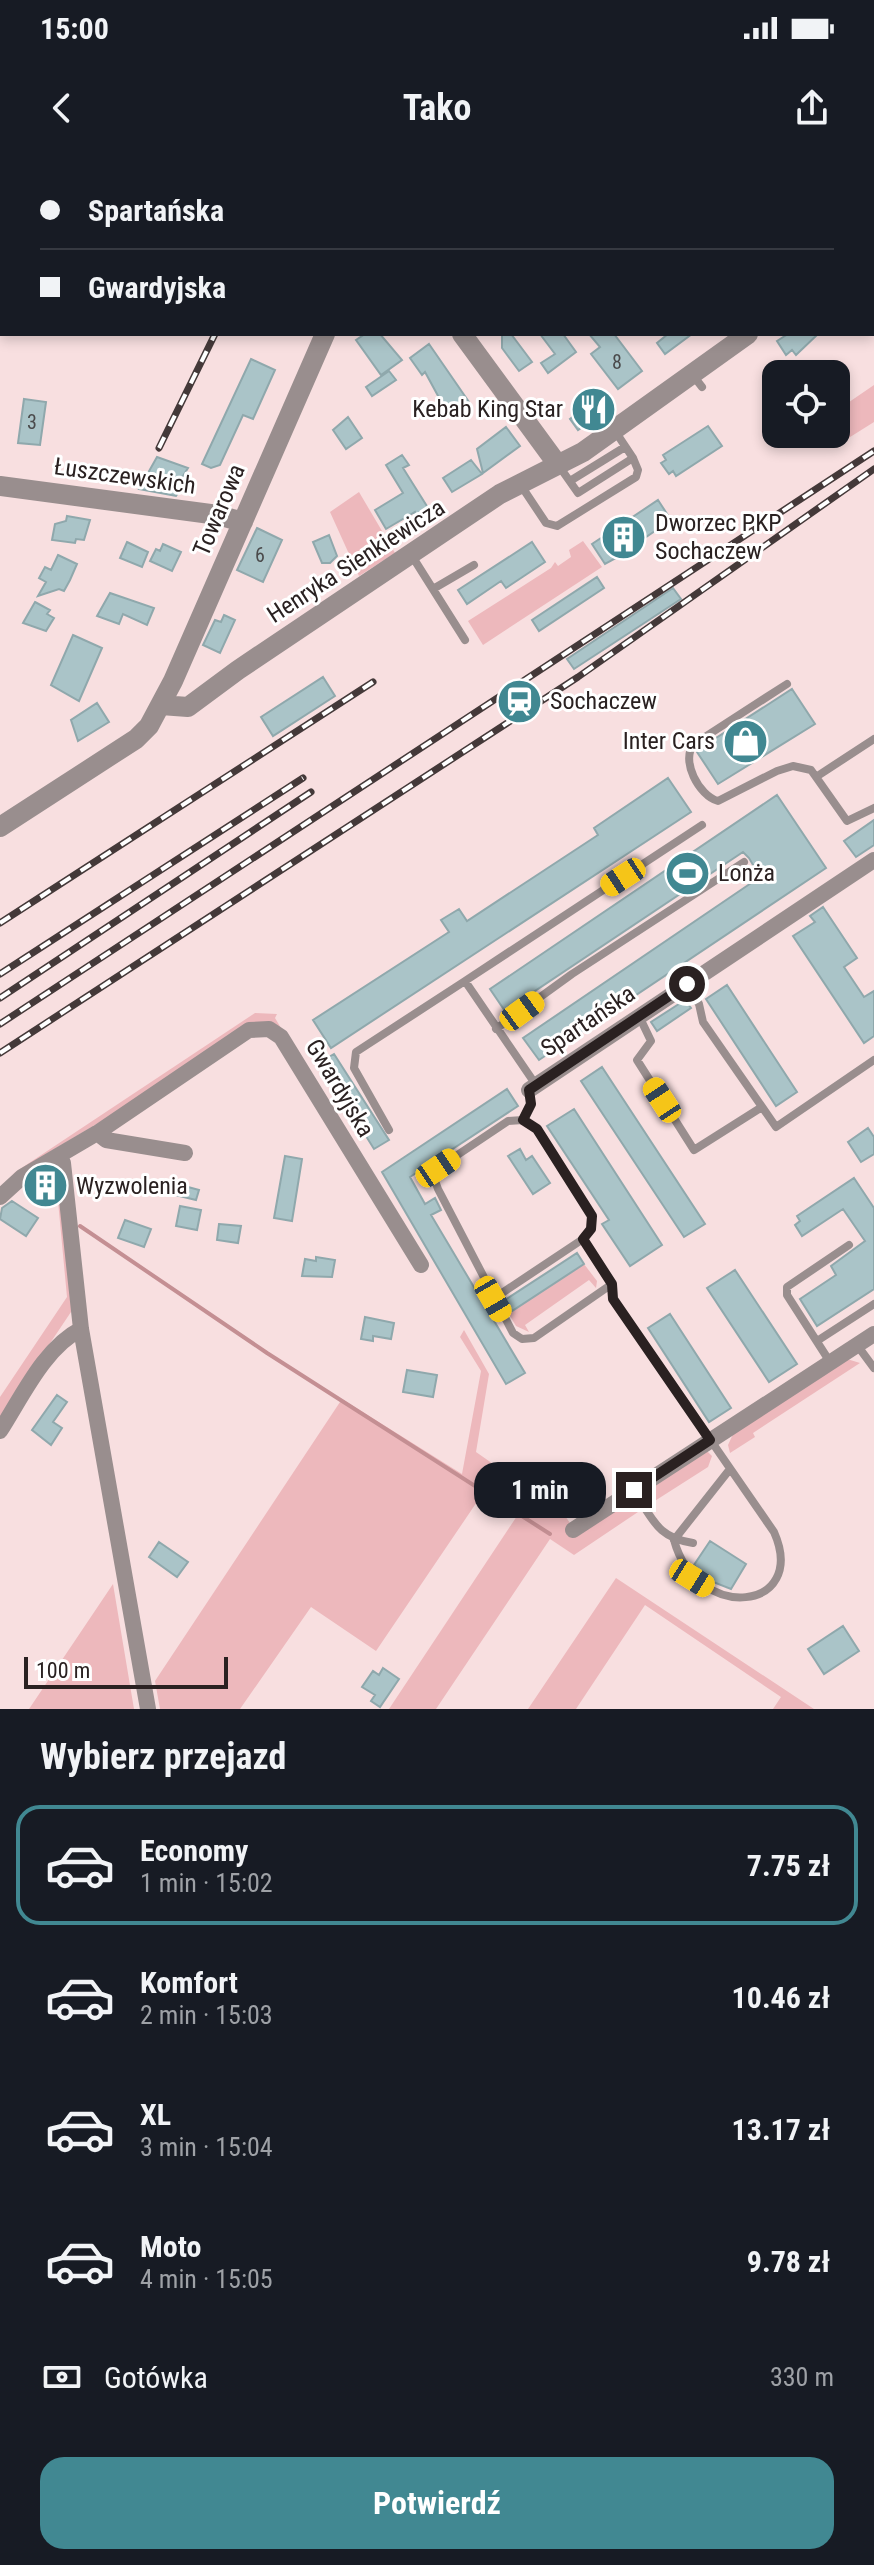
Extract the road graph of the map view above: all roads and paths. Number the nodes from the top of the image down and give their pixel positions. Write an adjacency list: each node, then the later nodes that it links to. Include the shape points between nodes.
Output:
1 (324, 336): 12 (street, Towarowa)
2 (463, 336): 7 (street)
3 (746, 336): 4 (street, Henryka Sienkiewicza, via 697,380)
4 (613, 429): 5 (lane); 7 (street, Henryka Sienkiewicza)
5 (625, 447): 6 (lane); 7 (lane)
6 (633, 458): 10 (lane); 11 (lane, via 636,477)
7 (564, 473): 8 (street, Henryka Sienkiewicza); 10 (lane)
8 (519, 484): 11 (lane, via 549,525 562,525); 13 (street, Henryka Sienkiewicza)
9 (0, 486): 12 (street, Łuszczewskich)
10 (578, 493): 11 (lane)
11 (588, 508)
12 (243, 522): 18 (street, Towarowa)
13 (411, 555): 15 (lane); 18 (street, Henryka Sienkiewicza, via 188,707)
14 (474, 565): 15 (lane)
15 (433, 589): 16 (lane)
16 (465, 640)
17 (787, 684): 20 (lane, via 694,744 686,757 706,794 718,801 793,766 811,770)
18 (161, 705): 22 (street, via 136,739)
19 (874, 739): 20 (lane)
20 (816, 777): 21 (lane, via 847,821)
21 (874, 808)
22 (4, 819)
23 (702, 825): 26 (lane)
24 (874, 860): 27 (street, Spartańska)
25 (744, 862): 29 (lane)
26 (465, 981): 29 (lane); 34 (lane, via 356,1052 354,1068)
27 (687, 984): 28 (street, Spartańska); 32 (lane, via 703,1022)
28 (639, 1016): 31 (street, Spartańska); 32 (lane, via 651,1041 637,1060 694,1150)
29 (496, 1029): 31 (lane)
30 (874, 1060): 32 (lane, via 776,1127)
31 (533, 1088): 33 (lane)
32 (762, 1107)
33 (523, 1120): 39 (lane, via 537,1129 592,1216); 43 (lane, via 508,1121 438,1168 434,1178)
34 (389, 1130)
35 (97, 1133): 36 (street, via 106,1140); 37 (street, Gwardyjska); 41 (street, Gwardyjska, via 249,1030 269,1029 281,1037)
36 (185, 1153)
37 (59, 1156): 38 (street, Gwardyjska); 45 (street)
38 (0, 1197)
39 (583, 1239): 42 (lane); 43 (lane)
40 (849, 1245): 47 (lane, via 787,1287)
41 (421, 1265)
42 (612, 1284): 43 (lane, via 527,1339 513,1333); 52 (lane, via 613,1299)
43 (493, 1299)
44 (874, 1304): 47 (lane)
45 (81, 1329): 51 (street, via 54,1350); 58 (street)
46 (874, 1334): 48 (street)
47 (817, 1341): 49 (lane)
48 (857, 1345): 49 (street); 50 (lane)
49 (830, 1362): 52 (street)
50 (874, 1368)
51 (0, 1431)
52 (710, 1440): 53 (lane); 54 (street)
53 (730, 1469): 56 (lane); 56 (lane, via 780,1546 780,1569 772,1584 745,1599 714,1591 685,1569)
54 (634, 1490): 55 (street); 56 (lane, via 663,1534)
55 (573, 1530)
56 (674, 1540): 57 (lane)
57 (693, 1543)
58 (148, 1709)

